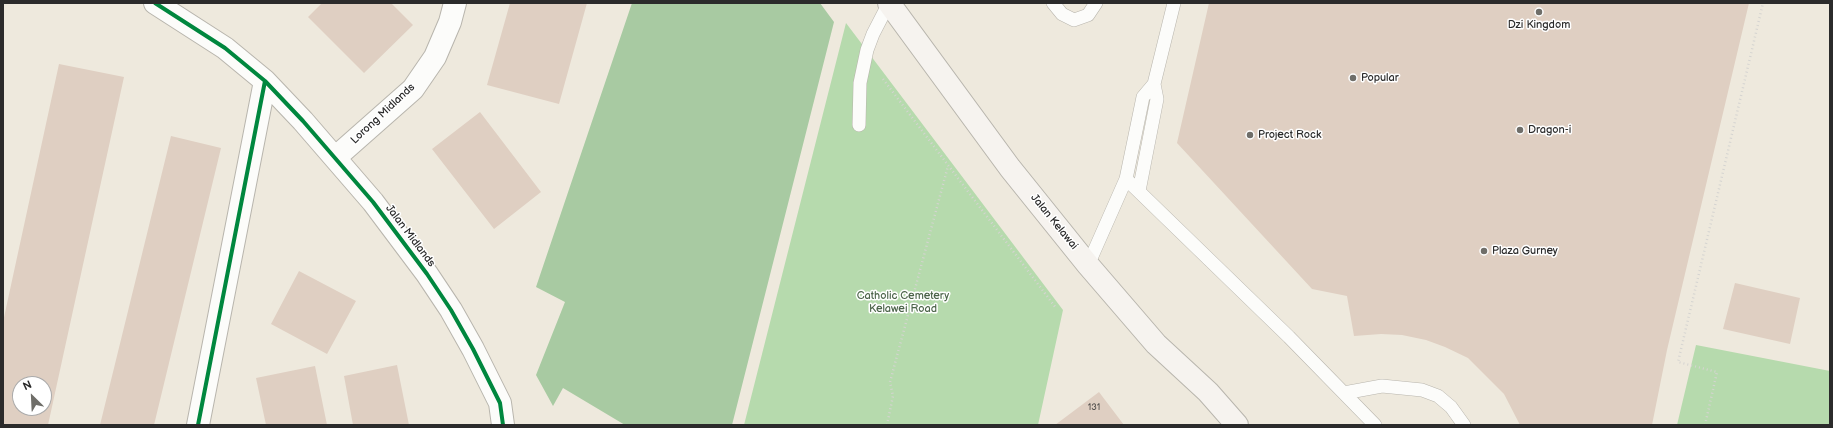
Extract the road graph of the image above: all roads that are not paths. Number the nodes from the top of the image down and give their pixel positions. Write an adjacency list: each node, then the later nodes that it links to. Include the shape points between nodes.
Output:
1 (155, 3): 7 (street, Jalan Midlands, via 225,48)
2 (455, 3): 10 (street, Lorong Midlands, via 435,57 413,89)
3 (889, 3): 9 (lane, via 873,34 866,56 860,83); 13 (main road, Jalan Kelawai, via 1010,168)
4 (1054, 3): 5 (lane, via 1062,14 1074,20 1088,15)
5 (1096, 3)
6 (1174, 3): 8 (lane)
7 (265, 81): 10 (street, Jalan Midlands); 15 (street)
8 (1154, 84): 11 (lane, via 1144,97); 12 (lane, via 1157,99)
9 (858, 125)
10 (336, 157): 16 (street, Jalan Midlands, via 373,202 451,310 474,349 500,403)
11 (1126, 179): 12 (lane); 13 (lane)
12 (1139, 191): 14 (lane)
13 (1088, 265): 17 (main road, Jalan Kelawai, via 1156,344 1208,392)
14 (1344, 393): 18 (lane); 19 (lane, via 1382,386 1422,390 1438,396 1451,407)
15 (198, 425)
16 (504, 425)
17 (1237, 425)
18 (1375, 425)
19 (1464, 425)

